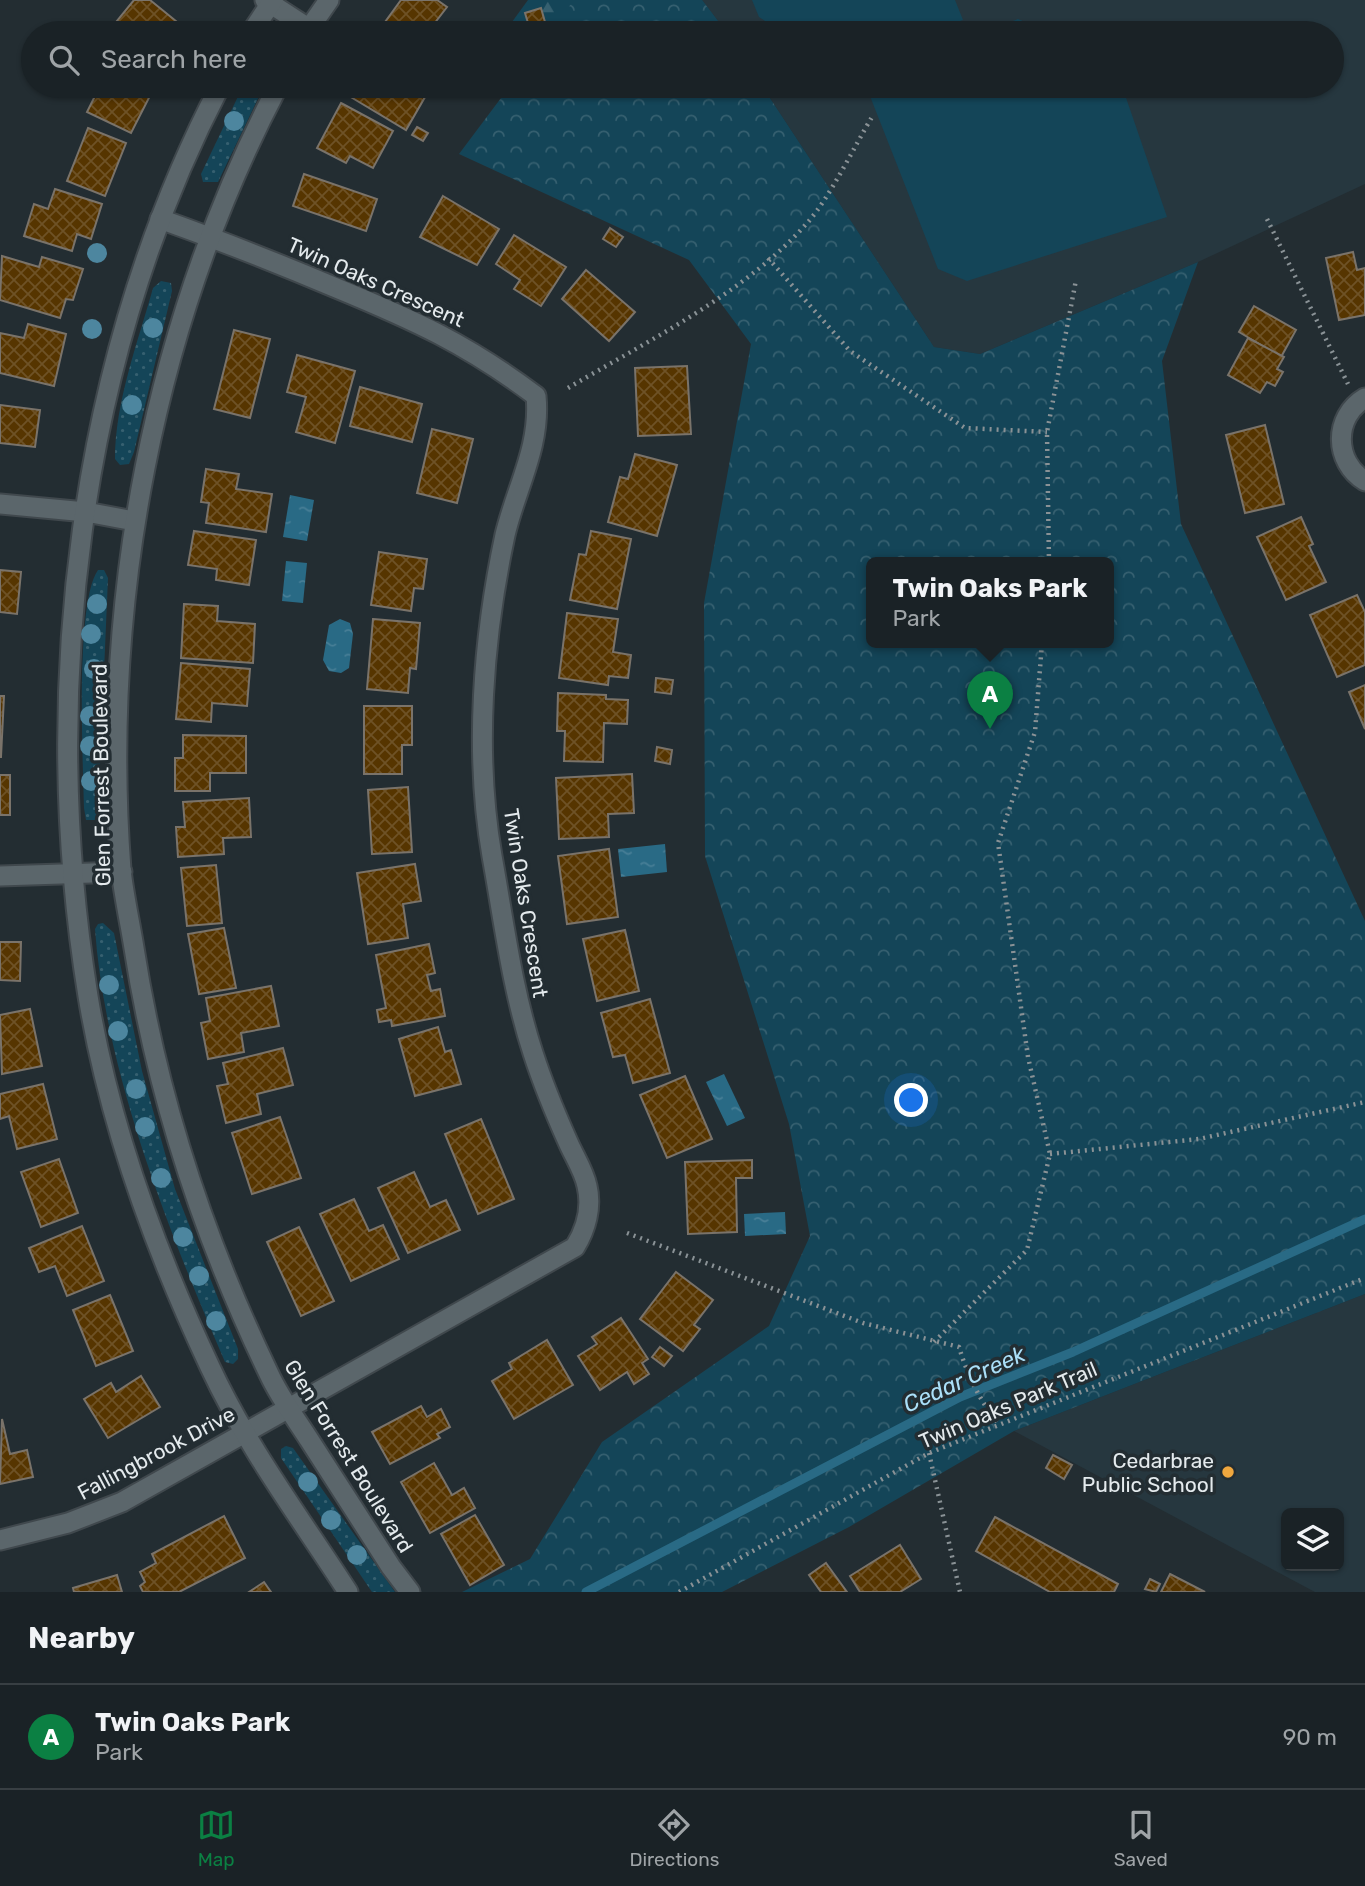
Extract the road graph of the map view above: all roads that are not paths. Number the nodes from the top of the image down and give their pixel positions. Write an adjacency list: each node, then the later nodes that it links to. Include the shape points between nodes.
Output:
1 (329, 0): 5 (street)
2 (270, 1): 3 (street); 4 (street)
3 (258, 21)
4 (295, 21)
5 (314, 21)
6 (215, 98): 8 (street, Glen Forrest Boulevard)
7 (272, 98): 9 (street, Glen Forrest Boulevard, via 249,141)
8 (160, 219): 9 (street, Twin Oaks Crescent); 13 (street, Glen Forrest Boulevard, via 111,374)
9 (211, 237): 14 (street, Glen Forrest Boulevard, via 183,313 146,454); 18 (street, Twin Oaks Crescent, via 430,327 488,360 536,397 538,417 534,446 506,533 491,614 483,703 487,827 521,1011 551,1105 587,1186 585,1231 575,1247)
10 (1361, 400): 11 (street, via 1347,416 1342,448 1347,464)
11 (1365, 481)
12 (0, 504): 13 (street)
13 (86, 513): 14 (street); 16 (street, Glen Forrest Boulevard, via 72,613 68,712)
14 (134, 521): 15 (street, Glen Forrest Boulevard, via 122,637)
15 (121, 872): 16 (street); 18 (street, Glen Forrest Boulevard, via 148,1027 190,1182 270,1378)
16 (73, 875): 17 (street); 19 (street, Glen Forrest Boulevard, via 89,999 117,1122 181,1303)
17 (0, 876)
18 (289, 1408): 19 (street, Fallingbrook Drive); 22 (street, Glen Forrest Boulevard)
19 (244, 1432): 20 (street, Fallingbrook Drive, via 122,1502 68,1523); 21 (street, Glen Forrest Boulevard)
20 (0, 1540)
21 (348, 1592)
22 (410, 1592)

